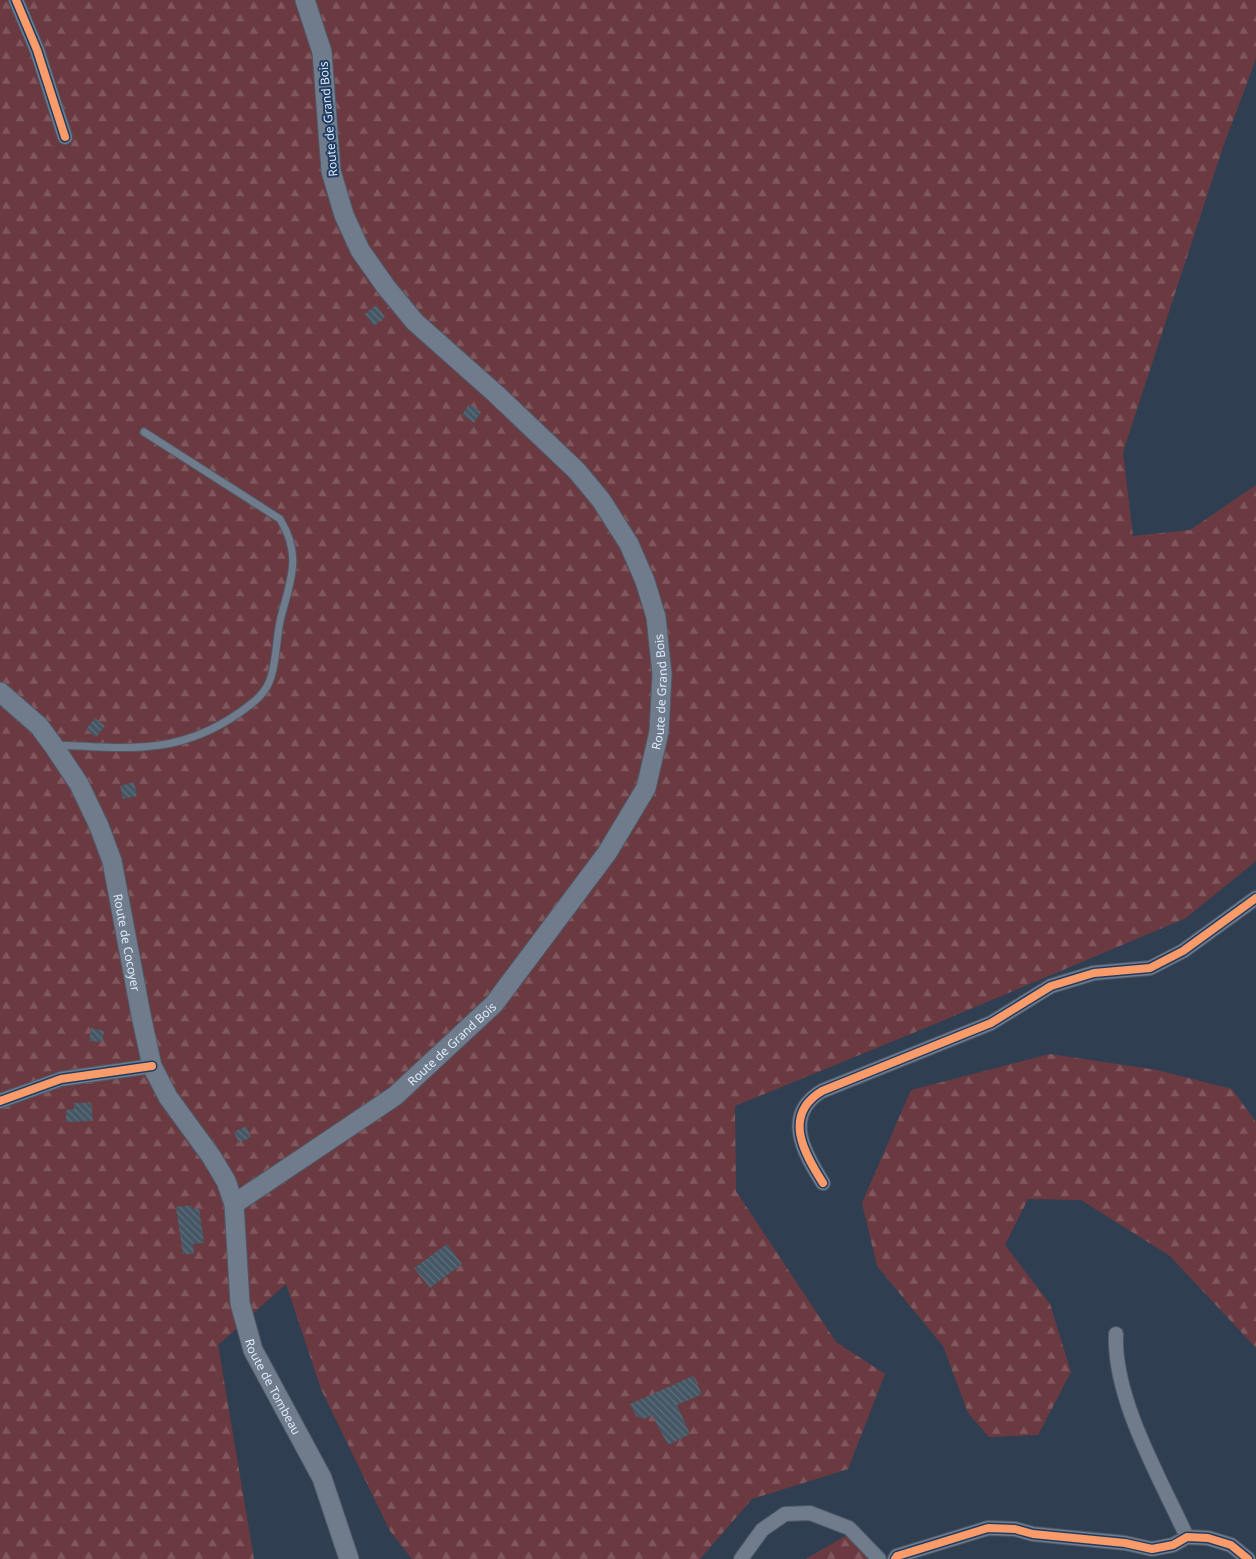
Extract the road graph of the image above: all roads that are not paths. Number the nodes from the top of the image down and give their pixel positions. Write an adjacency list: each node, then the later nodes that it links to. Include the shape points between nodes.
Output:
1 (16, 0): 3 (street, via 37,50)
2 (305, 0): 11 (main road, Route de Grand Bois, via 322,52 331,170 344,216 356,241 386,287 415,322 577,471 606,507 645,580 656,617 662,674 659,722 646,788 607,853 494,1004 395,1096)
3 (65, 137)
4 (144, 432): 6 (lane, via 280,519 289,534 294,567 278,631 271,678 259,699 215,729 183,742 149,748)
5 (0, 692): 6 (main road, Route de Cocoyer, via 39,726)
6 (53, 744): 8 (main road, Route de Cocoyer, via 79,784 112,860)
7 (1256, 898): 10 (street, via 1183,951 1150,968 1094,973 1051,986 991,1023 811,1097 801,1114 802,1144)
8 (152, 1066): 9 (street, via 62,1079); 11 (main road, Route de Cocoyer, via 168,1098 212,1156)
9 (0, 1101)
10 (823, 1183)
11 (234, 1204): 14 (main road, Route de Tombeau, via 240,1303 253,1350 322,1478)
12 (1116, 1334): 13 (street, via 1115,1355 1131,1411)
13 (1187, 1537): 17 (street, via 1173,1545 1152,1549 1125,1543 988,1528); 18 (street, via 1208,1538 1231,1545)
14 (349, 1559)
15 (742, 1559): 16 (street, via 762,1530 785,1514 810,1513 849,1528)
16 (879, 1559)
17 (895, 1559)
18 (1248, 1559)

